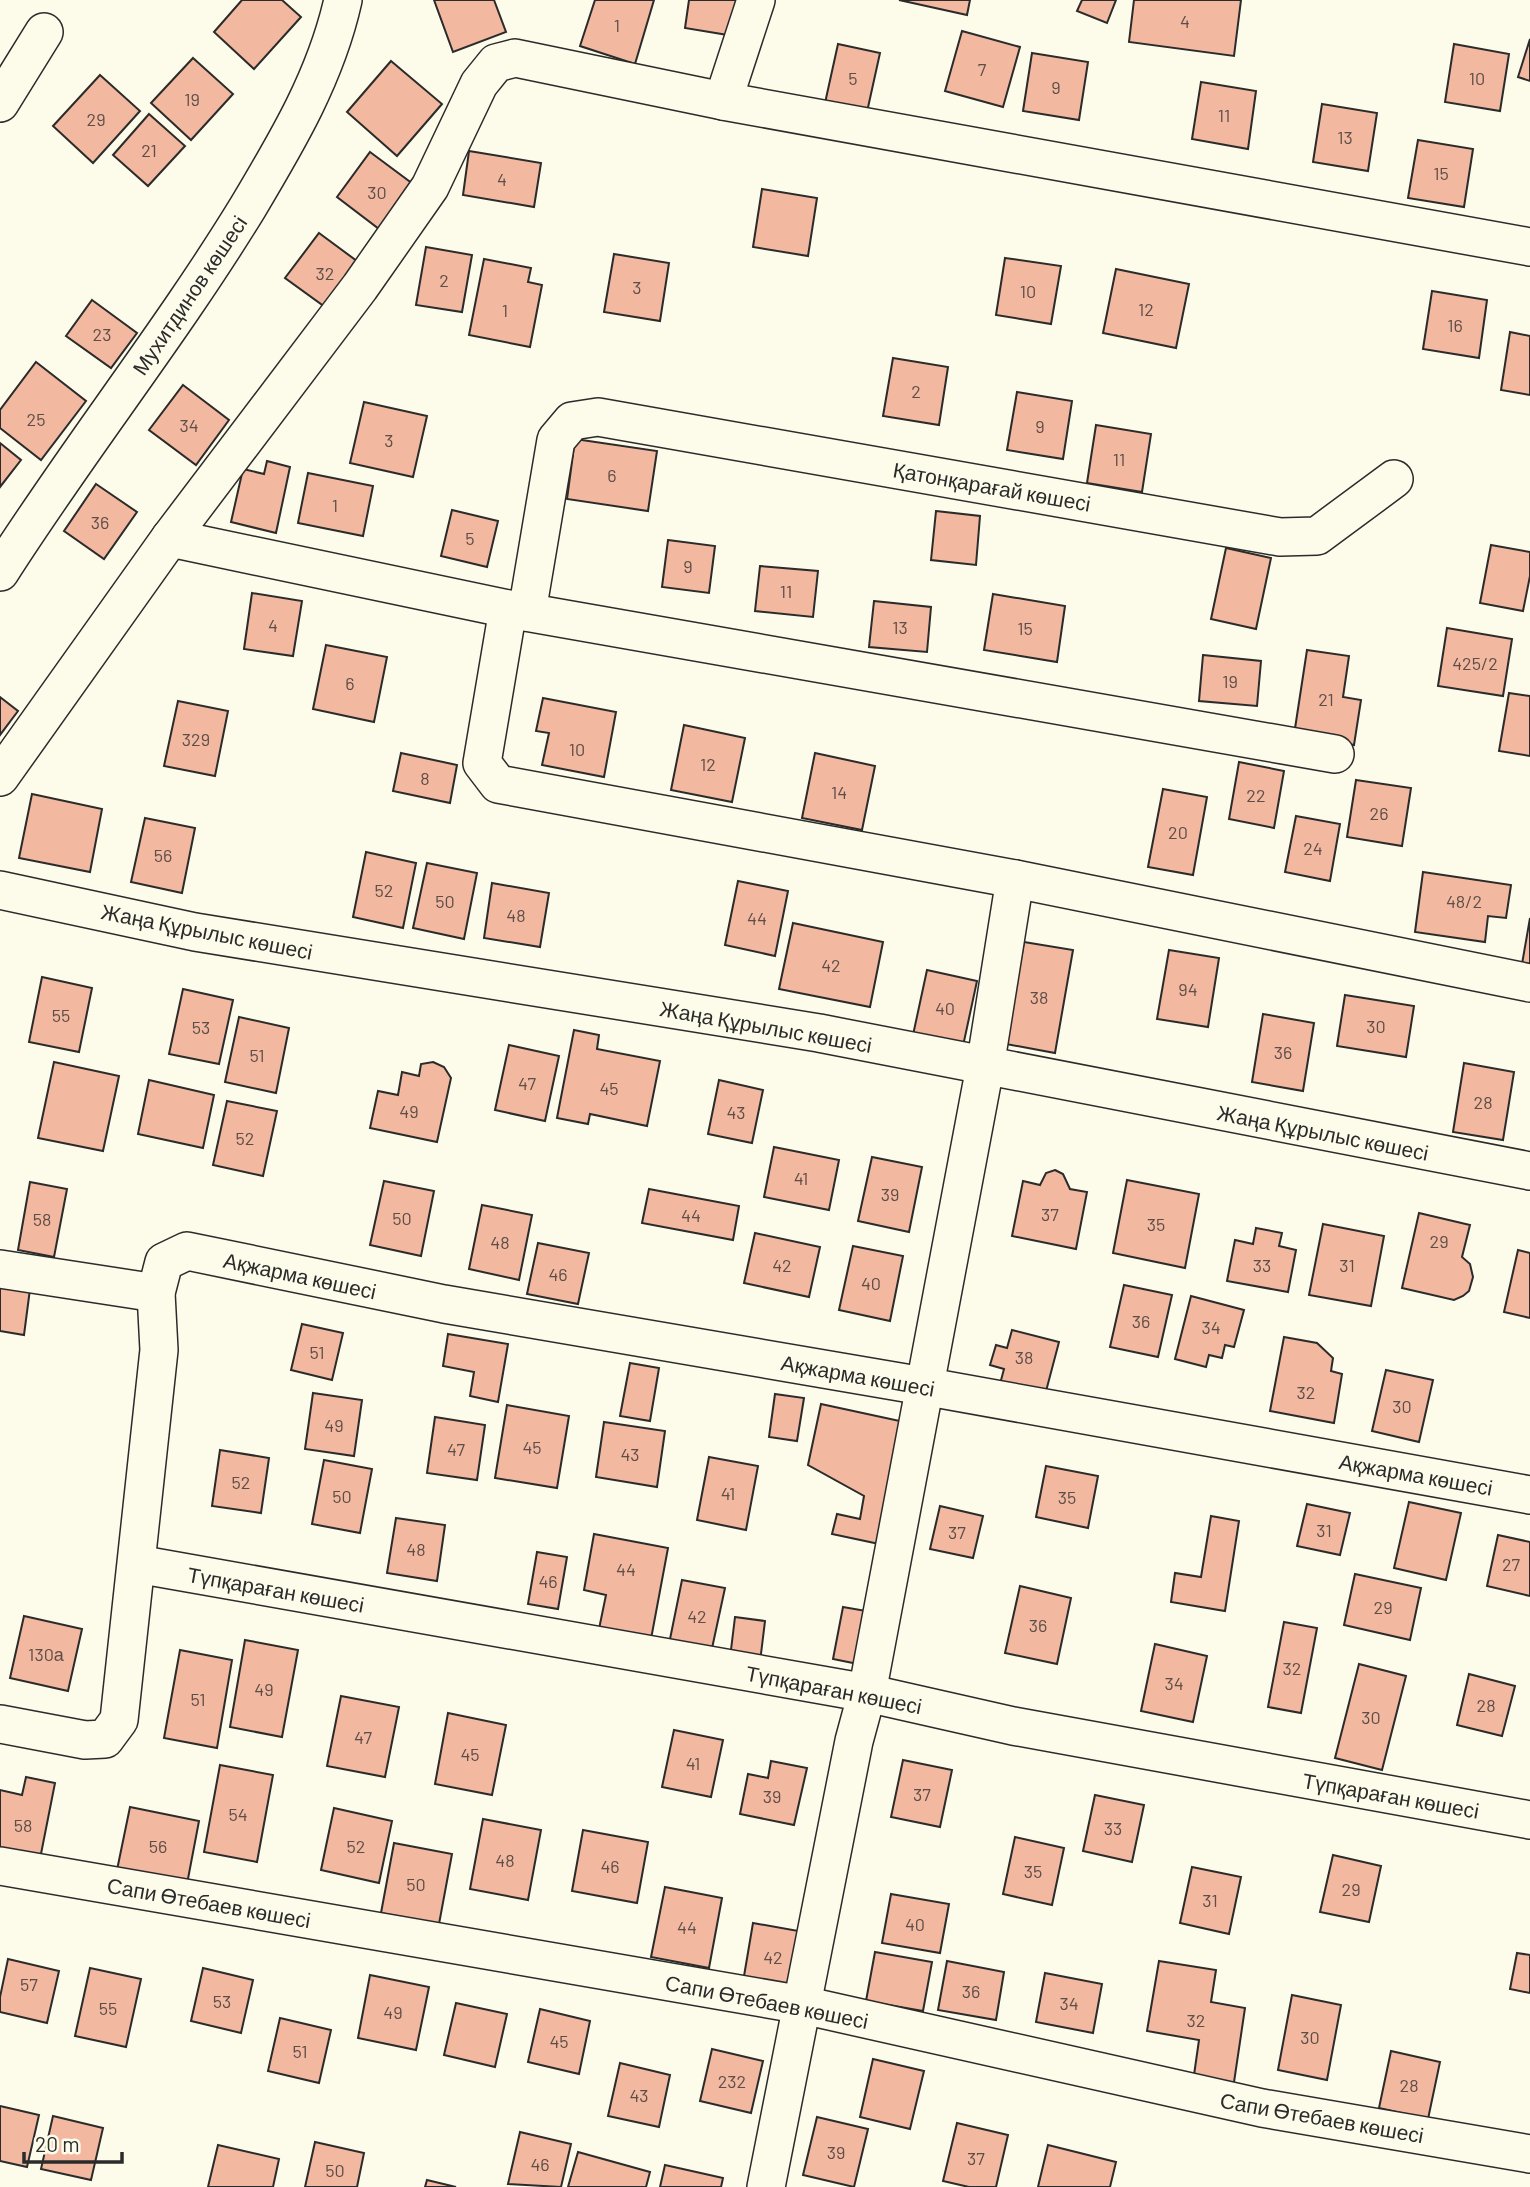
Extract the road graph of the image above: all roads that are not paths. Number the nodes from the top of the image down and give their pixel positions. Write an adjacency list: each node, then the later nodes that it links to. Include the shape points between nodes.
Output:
1 (756, 0): 4 (street)
2 (340, 2): 9 (street, Мухитдинов көшесі, via 332,46 296,127 198,289)
3 (44, 32): 5 (street)
4 (723, 101): 6 (street); 8 (street, via 516,58 496,62 479,85 430,187)
5 (0, 103)
6 (1530, 247)
7 (1394, 478): 10 (street, Қатонқарағай көшесі, via 1317,536 1280,537 598,417 572,421 556,440)
8 (170, 538): 10 (street); 12 (street)
9 (0, 572)
10 (517, 611): 11 (street); 13 (street, via 482,763 498,784)
11 (1335, 754)
12 (0, 777)
13 (1015, 880): 15 (street); 16 (street)
14 (0, 890): 16 (street, Жаңа Құрылыс көшесі, via 195,932 819,1033)
15 (1530, 983)
16 (985, 1067): 17 (street, Жаңа Құрылыс көшесі); 20 (street)
17 (1530, 1171)
18 (0, 1269): 19 (street)
19 (156, 1293): 20 (street, Ақжарма көшесі, via 163,1262 187,1251 444,1304); 22 (street, via 159,1350)
20 (923, 1385): 21 (street, Ақжарма көшесі); 23 (street)
21 (1530, 1495)
22 (137, 1564): 23 (street, Түпқараған көшесі); 24 (street, via 119,1720 105,1739 85,1740)
23 (867, 1693): 25 (street, Түпқараған көшесі, via 1013,1726); 27 (street)
24 (0, 1724)
25 (1530, 1820)
26 (0, 1866): 27 (street, Сапи Өтебаев көшесі)
27 (803, 2005): 28 (street, Сапи Өтебаев көшесі, via 1262,2108); 29 (street)
28 (1530, 2154)
29 (766, 2187)

